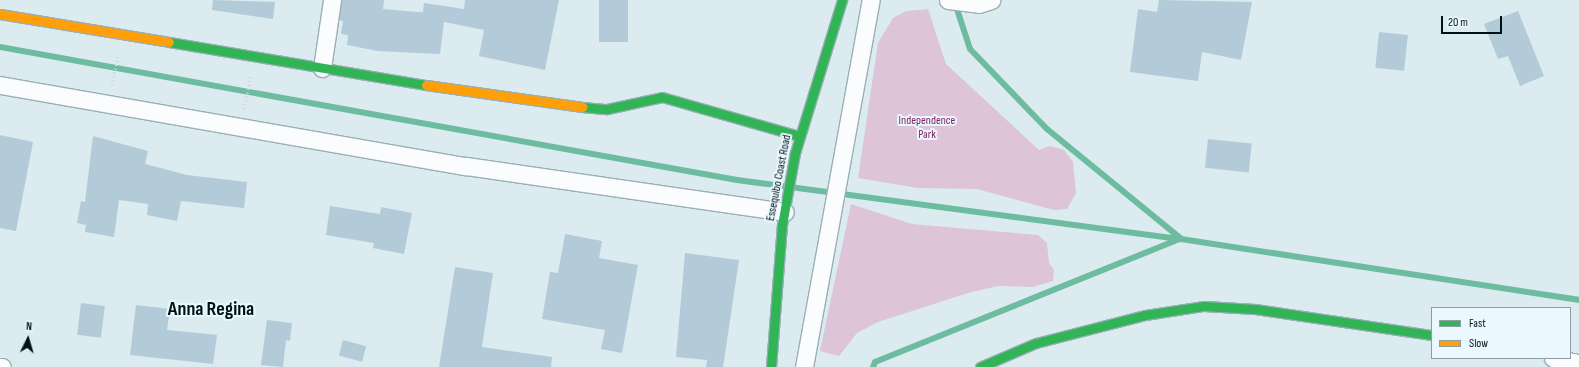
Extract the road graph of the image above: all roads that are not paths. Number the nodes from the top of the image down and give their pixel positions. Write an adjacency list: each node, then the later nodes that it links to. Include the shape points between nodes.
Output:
1 (332, 0): 7 (street)
2 (842, 0): 9 (street, Essequibo Coast Road)
3 (871, 0): 15 (street)
4 (948, 0): 5 (street)
5 (985, 2)
6 (0, 14): 7 (street)
7 (322, 68): 9 (street, via 528,102 607,109 662,97)
8 (0, 85): 10 (street, via 466,166)
9 (800, 136): 10 (street, Essequibo Coast Road)
10 (786, 206): 14 (street, Essequibo Coast Road)
11 (1431, 335): 16 (street, via 1255,309 1204,306 1145,315 1036,343)
12 (1558, 359): 13 (street)
13 (1579, 363)
14 (772, 367)
15 (804, 367)
16 (980, 367)

